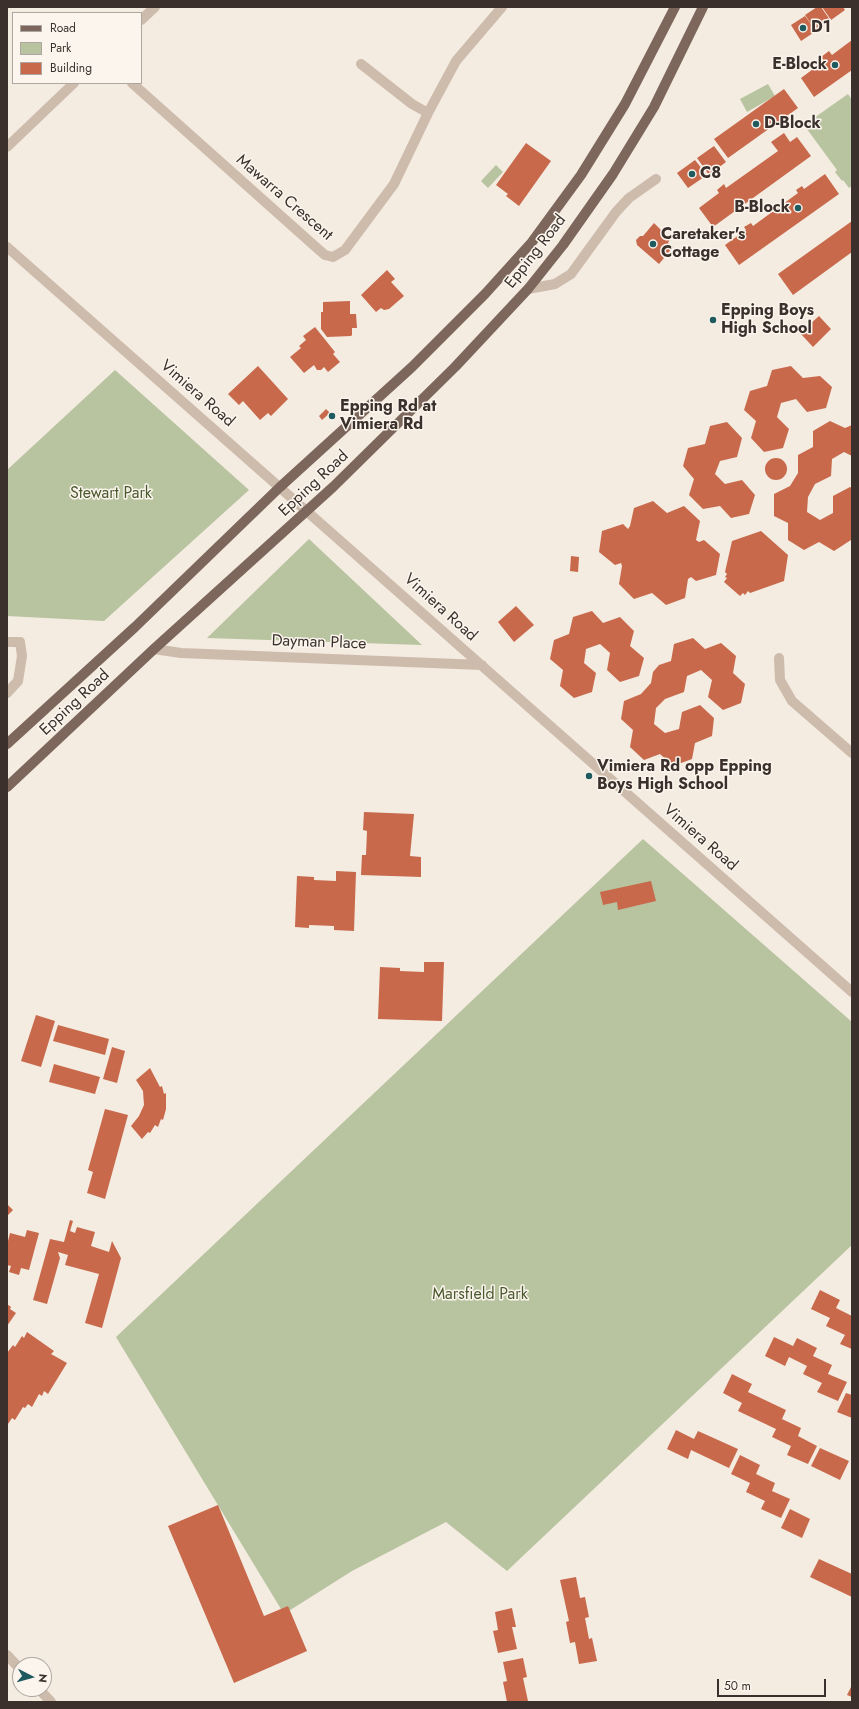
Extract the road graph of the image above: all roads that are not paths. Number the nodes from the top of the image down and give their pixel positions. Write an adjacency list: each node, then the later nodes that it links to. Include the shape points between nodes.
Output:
1 (155, 7): 5 (street)
2 (502, 7): 9 (street, Mawarra Crescent, via 456,61)
3 (675, 7): 14 (main road, Epping Road, via 625,104 581,174 532,242 485,294 412,367)
4 (703, 7): 13 (main road, Epping Road, via 654,107 617,167 563,245)
5 (142, 19)
6 (361, 64): 9 (street, via 412,104)
7 (73, 84): 10 (street)
8 (133, 84): 9 (street, Mawarra Crescent, via 318,249 333,257 345,250 394,184)
9 (428, 113)
10 (7, 147)
11 (656, 179): 13 (street, via 629,198 616,212 571,274 555,284)
12 (7, 247): 14 (street, Vimiera Road)
13 (528, 289): 15 (main road, Epping Road, via 455,366)
14 (280, 487): 15 (street, Vimiera Road); 21 (main road, Epping Road, via 135,627)
15 (308, 510): 17 (main road, Epping Road); 19 (street, Vimiera Road)
16 (7, 642): 20 (street, via 20,642 22,656 18,681)
17 (154, 649): 19 (street, Dayman Place, via 188,653); 23 (main road, Epping Road)
18 (780, 658): 22 (street, via 780,680 792,701)
19 (482, 665): 24 (street, Vimiera Road)
20 (7, 693)
21 (7, 744)
22 (852, 753)
23 (7, 787)
24 (852, 992)

